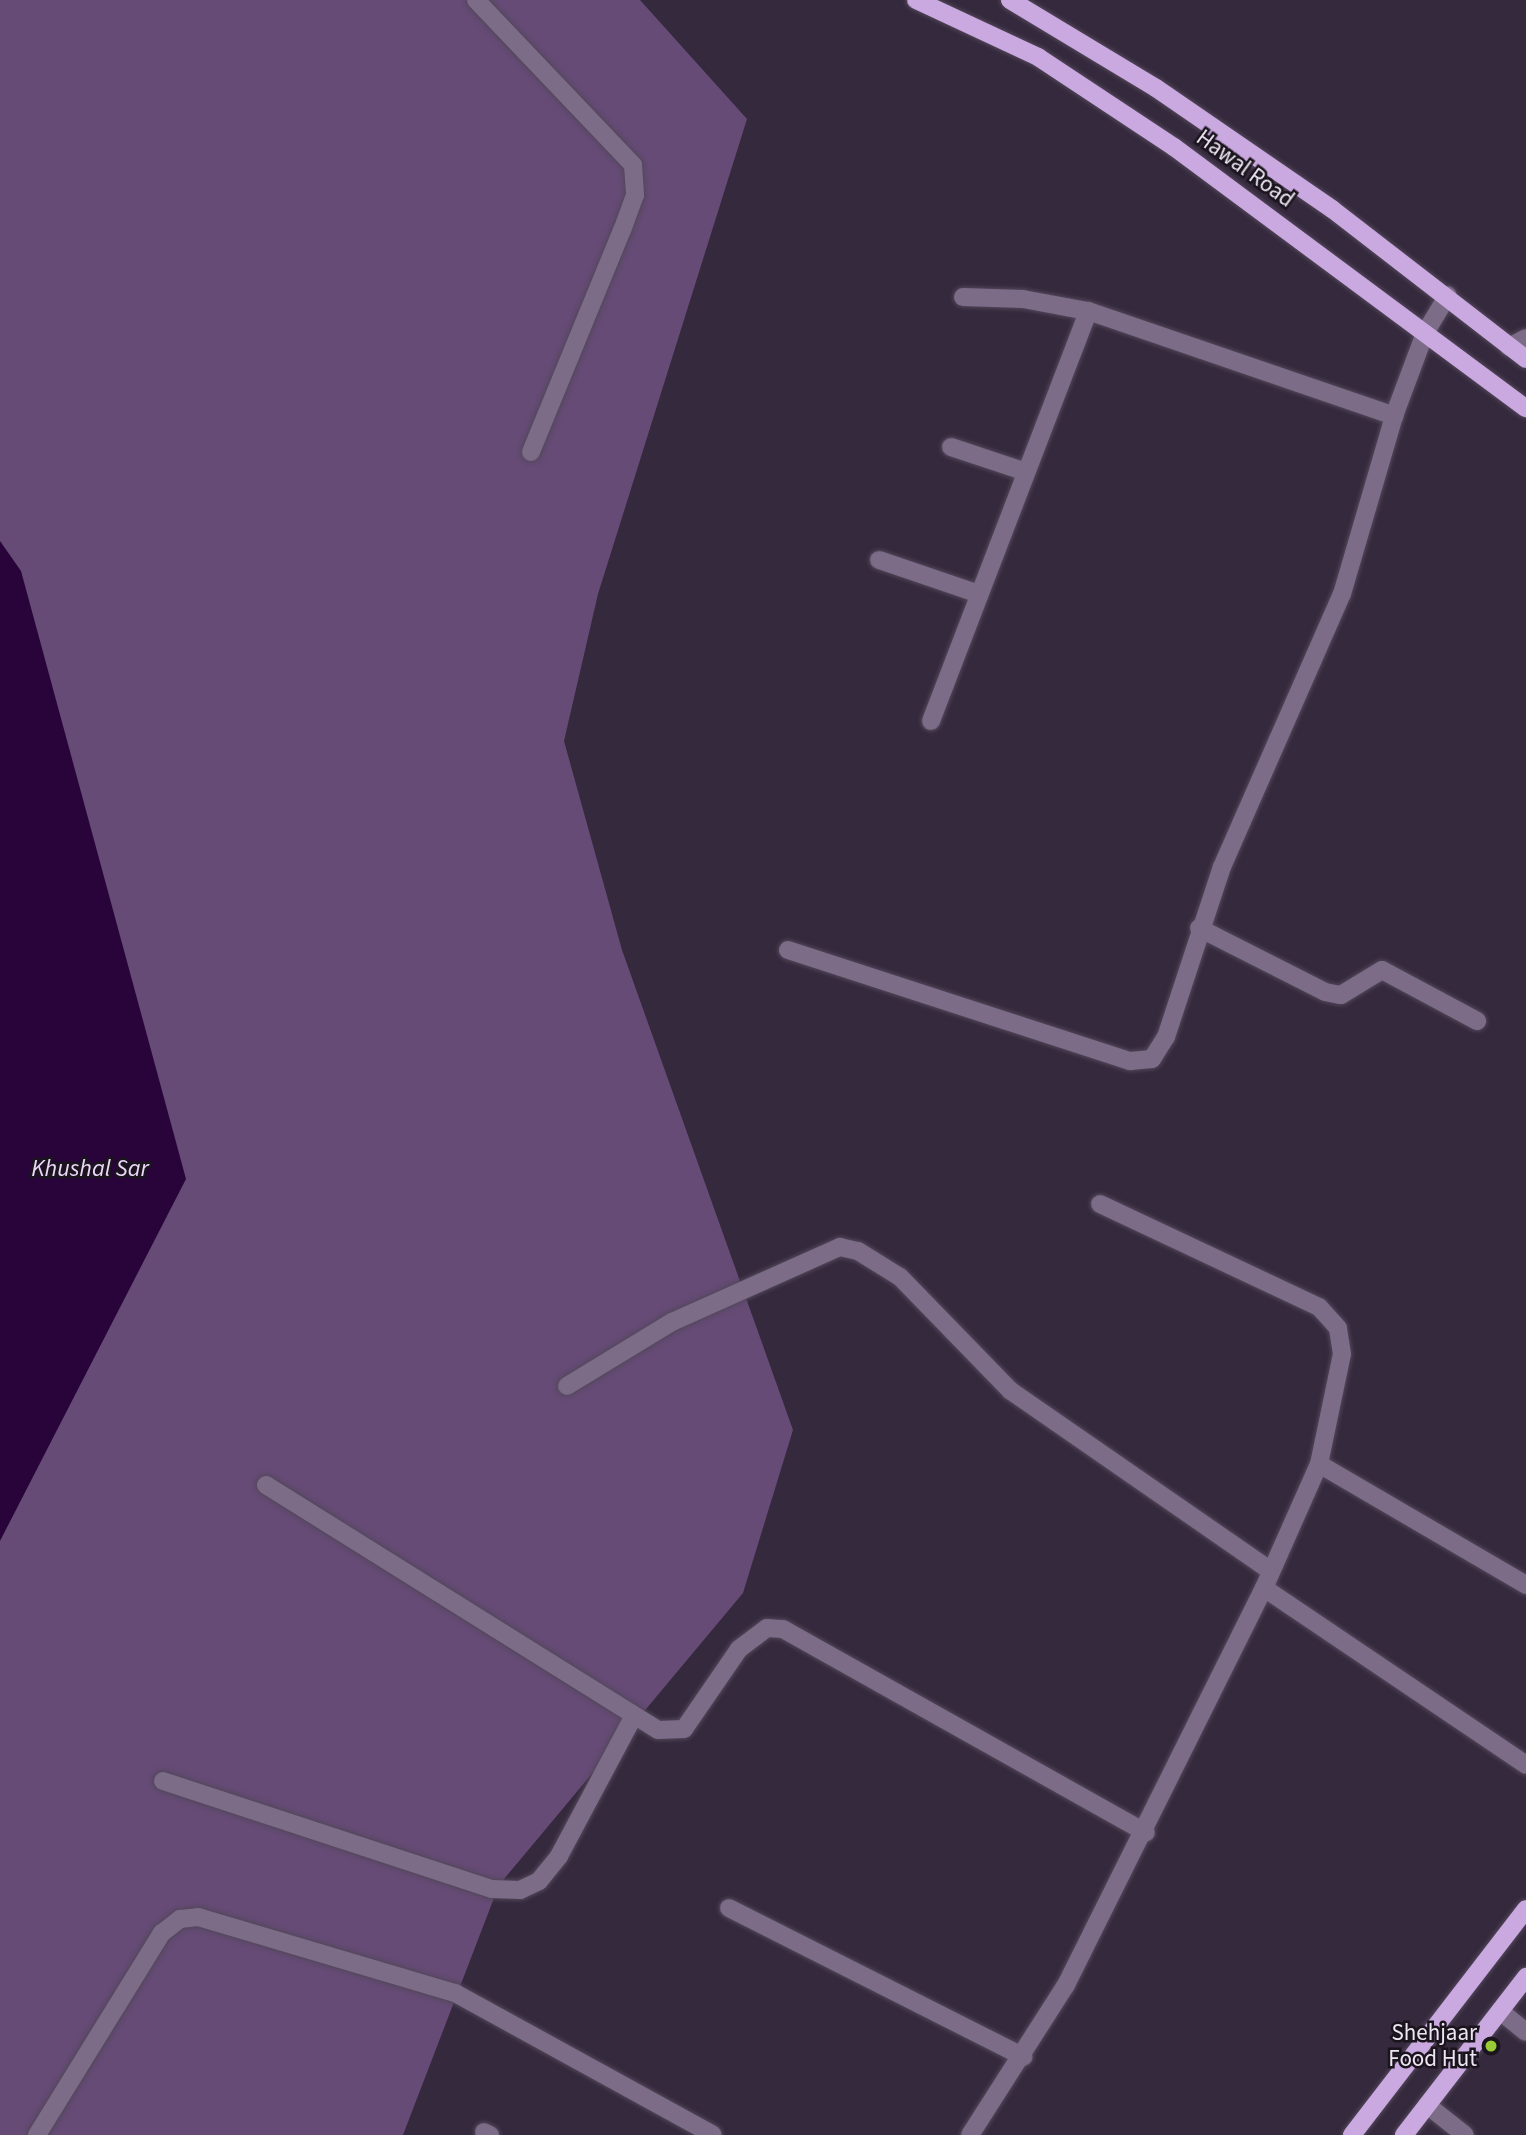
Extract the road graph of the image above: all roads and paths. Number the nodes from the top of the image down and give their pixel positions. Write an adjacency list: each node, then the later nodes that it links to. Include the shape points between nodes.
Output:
1 (476, 0): 14 (street, via 633,165 635,195)
2 (916, 0): 7 (main road, Hawal Road, via 1038,57 1174,148)
3 (1010, 0): 4 (main road, Hawal Road, via 1156,88)
4 (1448, 295): 7 (street); 9 (main road, Hawal Road)
5 (963, 297): 6 (street, via 1023,299)
6 (1088, 311): 12 (street); 15 (street)
7 (1425, 333): 11 (main road, Hawal Road); 12 (street)
8 (1526, 338): 9 (street)
9 (1509, 347): 10 (main road, Hawal Road)
10 (1526, 359)
11 (1526, 408)
12 (1394, 416): 19 (street, via 1342,594)
13 (951, 447): 15 (street)
14 (531, 452)
15 (1026, 472): 17 (street)
16 (879, 560): 17 (street)
17 (979, 594): 18 (street)
18 (931, 721)
19 (1199, 929): 20 (street, via 1166,1037 1152,1059 1130,1061); 21 (street, via 1325,992 1341,995 1381,970)
20 (788, 950)
21 (1477, 1021)
22 (1100, 1204): 24 (street, via 1319,1307 1338,1328 1342,1354)
23 (567, 1386): 26 (street, via 672,1322 840,1247 858,1251 900,1277 1011,1391)
24 (1319, 1464): 26 (street); 27 (street)
25 (266, 1485): 28 (street)
26 (1267, 1579): 29 (street); 31 (street)
27 (1526, 1585)
28 (632, 1719): 30 (street, via 559,1856 539,1881 520,1890 492,1889); 31 (street, via 658,1730 684,1729 739,1648 766,1628 783,1629)
29 (1526, 1765)
30 (163, 1781)
31 (1146, 1833): 37 (street)
32 (729, 1908): 37 (street)
33 (1526, 1909): 42 (main road)
34 (1526, 1977): 35 (main road)
35 (1500, 2011): 36 (street); 38 (main road)
36 (1526, 2032)
37 (1024, 2057): 41 (street)
38 (1427, 2105): 43 (main road); 44 (street)
39 (37, 2135): 40 (street, via 103,2018 162,1933 180,1919 198,1917 455,1993)
40 (713, 2135)
41 (970, 2135)
42 (1352, 2135)
43 (1404, 2135)
44 (1465, 2135)

